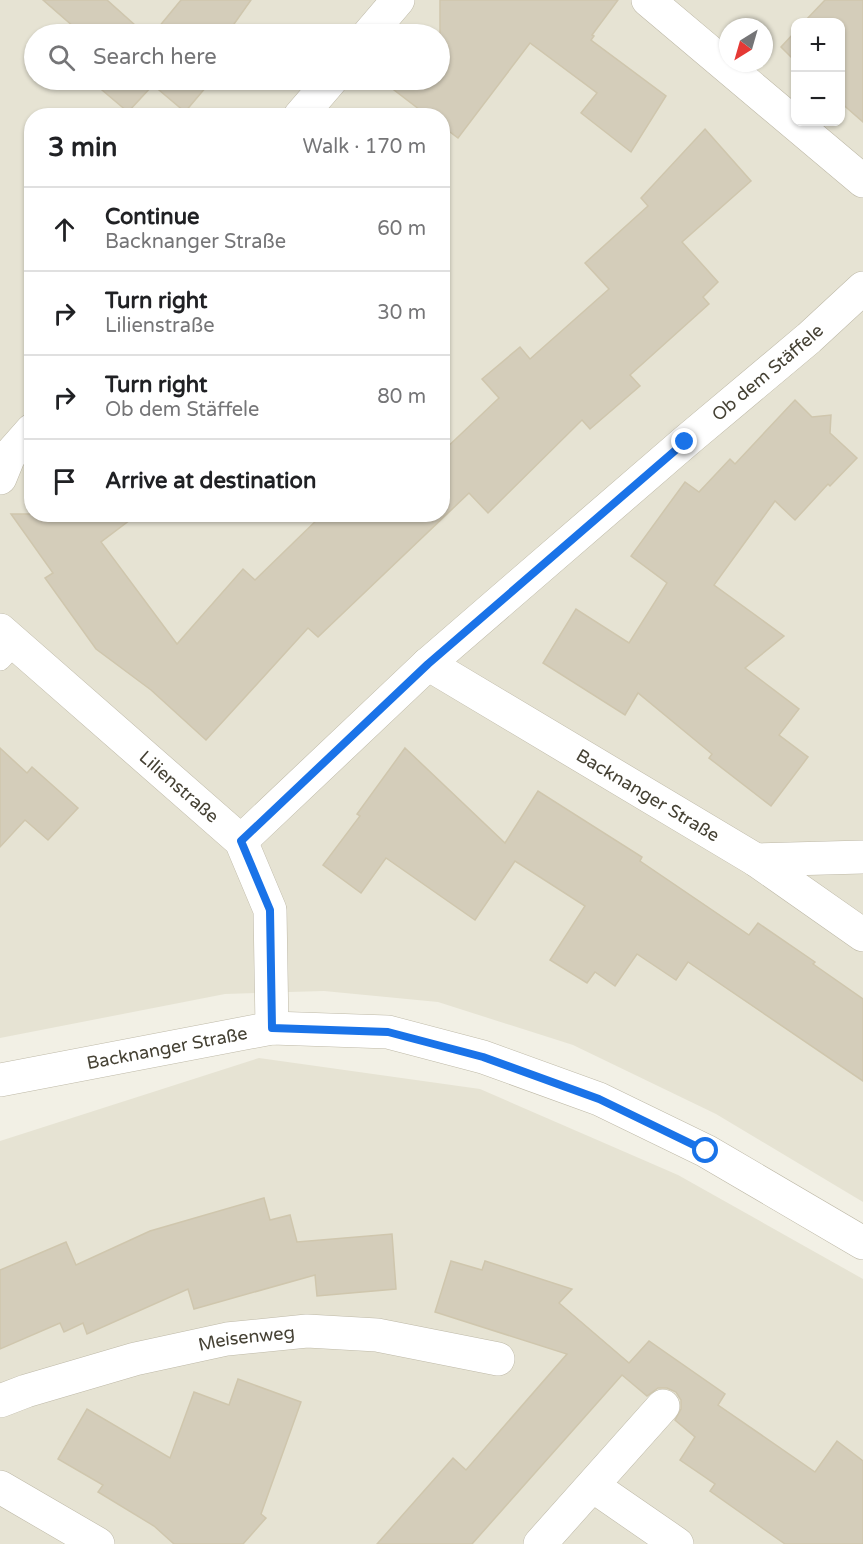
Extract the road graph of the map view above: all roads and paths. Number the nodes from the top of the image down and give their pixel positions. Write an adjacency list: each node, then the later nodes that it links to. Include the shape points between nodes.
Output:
1 (398, 0): 3 (street)
2 (648, 0): 6 (street)
3 (378, 24)
4 (322, 90): 5 (street)
5 (307, 108)
6 (863, 181)
7 (863, 288): 11 (street, Ob dem Stäffele)
8 (24, 439): 9 (street, via 9,456)
9 (0, 478)
10 (5, 644): 12 (street, Lilienstraße)
11 (428, 664): 12 (street, Ob dem Stäffele); 14 (street, Backnanger Straße)
12 (241, 841): 16 (street, Lilienstraße, via 270,910)
13 (863, 857): 14 (street)
14 (756, 860): 15 (street, Backnanger Straße)
15 (863, 935)
16 (272, 1028): 17 (street, Backnanger Straße); 18 (street, Backnanger Straße, via 388,1032 483,1057 589,1095 706,1151)
17 (0, 1080)
18 (863, 1243)
19 (498, 1359): 20 (street, Meisenweg, via 377,1335 307,1331 227,1339 135,1359)
20 (0, 1401)
21 (663, 1407): 22 (street)
22 (593, 1486): 25 (street); 26 (street)
23 (0, 1487): 24 (street)
24 (98, 1544)
25 (540, 1544)
26 (676, 1544)

